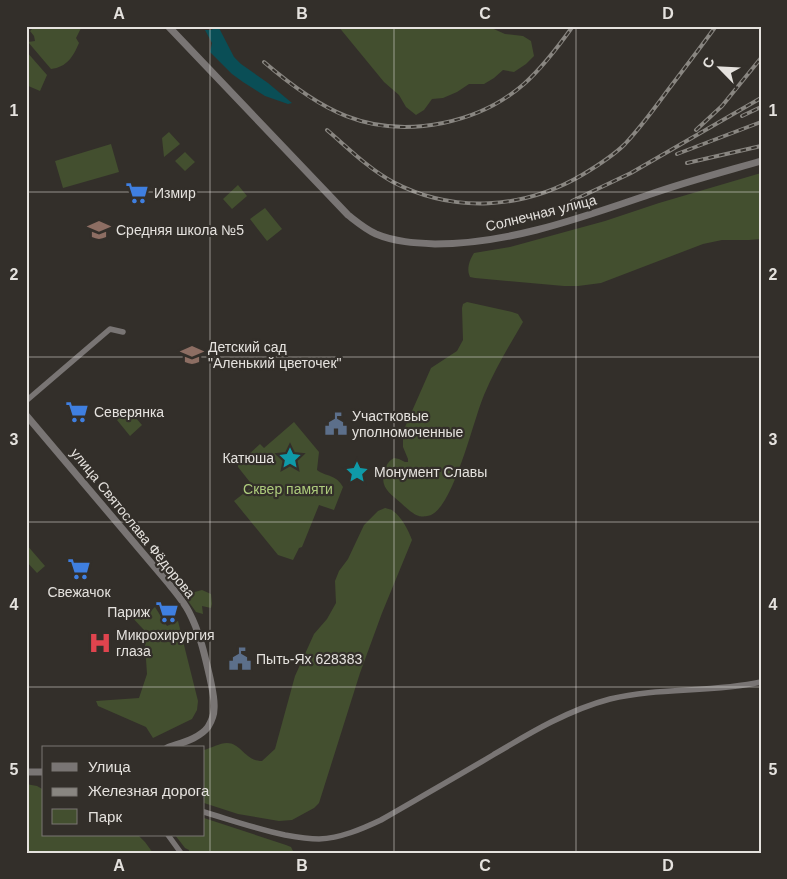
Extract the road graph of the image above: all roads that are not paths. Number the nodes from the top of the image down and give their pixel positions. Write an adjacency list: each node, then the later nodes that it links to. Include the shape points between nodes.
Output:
1 (168, 26): 2 (street, Солнечная улица, via 348,215 374,233 397,240 448,244 509,236)
2 (761, 161)
3 (123, 332): 4 (street, via 110,329)
4 (26, 401)
5 (26, 415): 8 (street, улица Святослава Фёдорова, via 169,584 191,618 207,664 214,710 208,727 195,737)
6 (758, 683): 7 (street); 11 (street, via 649,693 610,699 579,710 529,734 366,828 338,836 318,839 293,836)
7 (761, 689)
8 (172, 746)
9 (26, 772): 10 (street)
10 (42, 772)
11 (205, 812)
12 (169, 836): 13 (street)
13 (181, 853)

